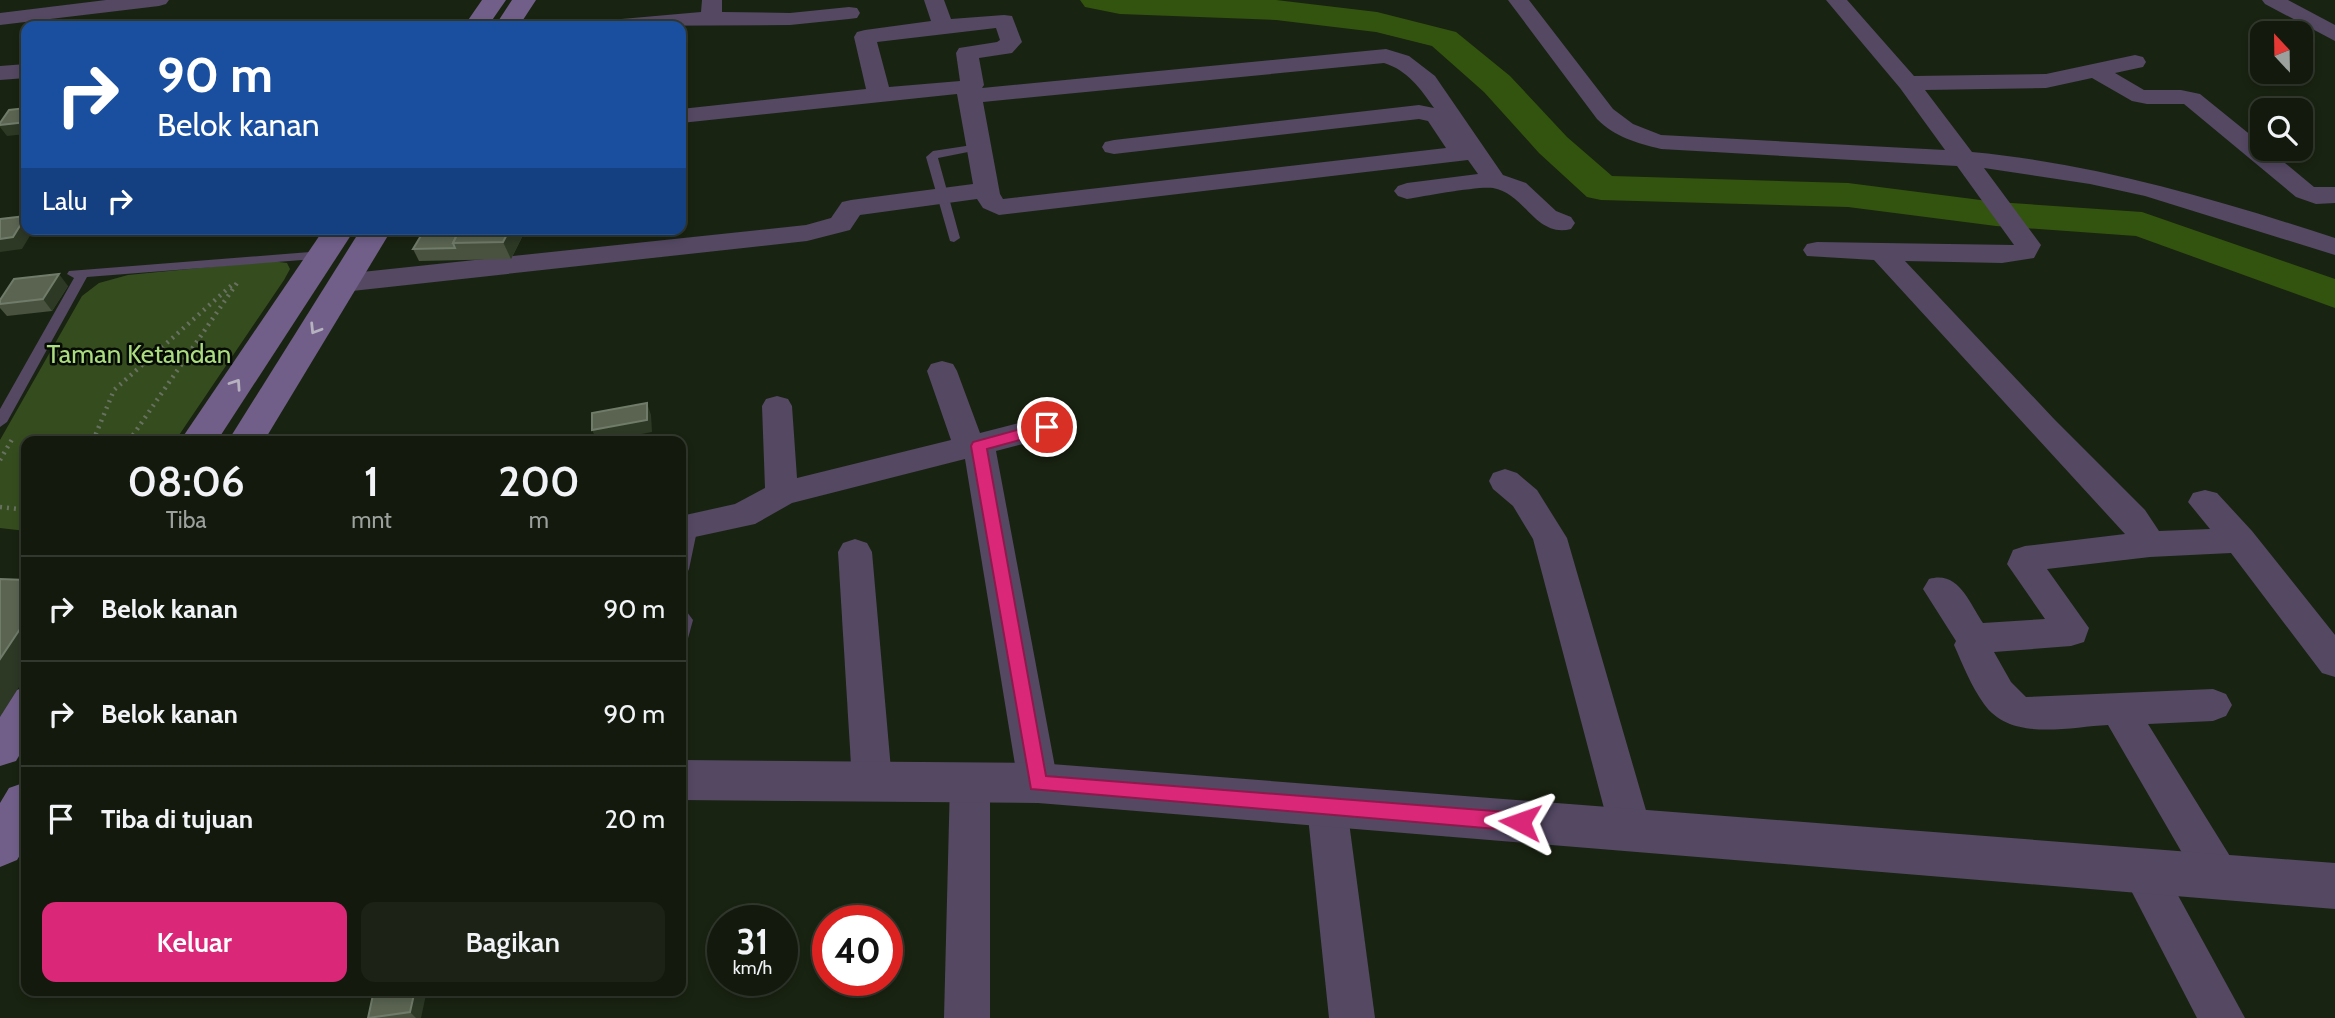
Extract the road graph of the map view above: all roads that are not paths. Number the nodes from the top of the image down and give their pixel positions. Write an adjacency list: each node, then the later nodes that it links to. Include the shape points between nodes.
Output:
1 (162, 0): 8 (street); 12 (street)
2 (494, 0): 13 (main road)
3 (524, 0): 14 (main road)
4 (934, 0): 16 (street)
5 (1518, 0): 29 (street, via 1605,114 1635,137)
6 (1836, 0): 23 (street)
7 (2272, 0): 17 (street)
8 (60, 6): 11 (street)
9 (846, 7): 10 (street, via 790,19); 18 (street)
10 (711, 9): 15 (street)
11 (0, 19)
12 (147, 21)
13 (479, 21)
14 (510, 21)
15 (640, 21)
16 (943, 26): 18 (street); 24 (street, via 1004,21 1009,31 1011,42 1004,48 967,53 972,85)
17 (2335, 34)
18 (865, 37): 25 (street)
19 (2135, 62): 21 (street)
20 (21, 71): 22 (street)
21 (2097, 71): 23 (street, via 2046,81); 34 (street, via 2146,97 2192,99 2305,192)
22 (0, 73)
23 (1908, 83): 29 (street)
24 (967, 92): 25 (street, via 955,87); 27 (street); 28 (street, via 1386,55 1427,81)
25 (878, 95): 26 (street)
26 (686, 115)
27 (979, 147): 31 (street); 35 (lane, via 933,155)
28 (1469, 153): 30 (street); 33 (street); 33 (street, via 1437,116 1419,112 1111,139)
29 (1963, 159): 40 (street, via 2120,182); 42 (street, via 2015,224 2028,245 2024,252)
30 (1494, 180): 32 (street); 36 (street, via 1517,188 1547,217)
31 (986, 190): 33 (street, via 999,208); 35 (street)
32 (1407, 191)
33 (1131, 194)
34 (2335, 195)
35 (941, 196): 38 (lane); 43 (street, via 851,208 835,227 807,233)
36 (1562, 223)
37 (373, 235): 43 (main road)
38 (954, 238)
39 (331, 242): 46 (lane, via 78,274); 48 (main road, one-way to 39)
40 (2335, 247)
41 (1817, 250): 42 (street)
42 (1882, 252): 56 (street, via 2133,519)
43 (343, 284): 49 (main road, one-way to 49)
44 (942, 371): 50 (street)
45 (776, 406): 52 (street)
46 (0, 422)
47 (1047, 427): 50 (street)
48 (201, 436)
49 (249, 436)
50 (974, 447): 52 (street); 68 (street)
51 (1505, 481): 71 (street, via 1525,498 1550,538)
52 (782, 494): 54 (street, via 743,515)
53 (2205, 502): 55 (street)
54 (686, 527)
55 (2240, 540): 56 (street); 60 (street)
56 (2150, 544): 59 (street, via 2025,559 2024,564 2071,632)
57 (855, 552): 66 (street)
58 (1941, 589): 59 (street)
59 (1975, 640): 62 (street, via 1972,645 2009,708 2022,713)
60 (2335, 662)
61 (2213, 705): 62 (street)
62 (2119, 709): 74 (street)
63 (21, 713): 64 (main road)
64 (0, 747)
65 (686, 780): 66 (street)
66 (872, 781): 67 (street)
67 (970, 782): 68 (street); 76 (street)
68 (1038, 783): 69 (street)
69 (1327, 807): 71 (street); 77 (street)
70 (21, 811): 72 (main road)
71 (1631, 831): 73 (street)
72 (0, 845)
73 (2142, 871): 74 (street); 78 (street)
74 (2218, 875): 75 (street)
75 (2335, 886)
76 (967, 1018)
77 (1352, 1018)
78 (2222, 1018)

